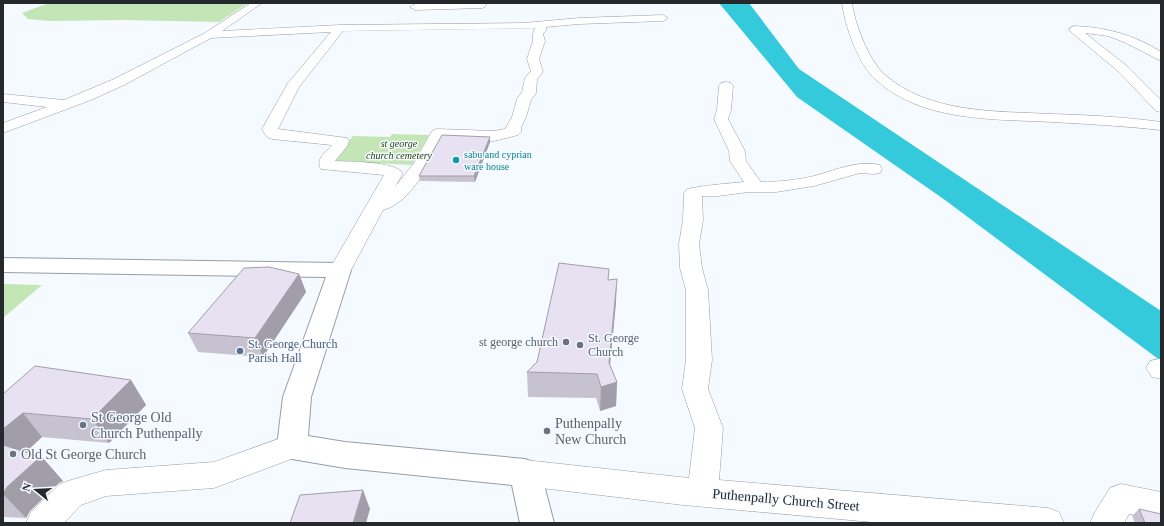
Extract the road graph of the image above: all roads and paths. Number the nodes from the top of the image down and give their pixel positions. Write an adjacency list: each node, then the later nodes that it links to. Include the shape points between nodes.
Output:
1 (257, 3): 9 (street)
2 (847, 3): 15 (street, via 856,34 869,64 880,76 909,96 936,105 974,112)
3 (416, 5): 4 (street); 7 (street)
4 (482, 5)
5 (663, 18): 6 (street)
6 (540, 25): 7 (street); 19 (street, via 539,40 533,59 537,72 531,78 530,92 524,99 513,132 494,136 437,134 404,189)
7 (402, 27): 8 (street)
8 (340, 28): 9 (street); 19 (street, via 293,86 270,129 272,134 341,140 340,145 326,160 327,165 386,170 394,173)
9 (208, 35): 13 (street, via 119,82)
10 (1161, 57): 14 (street, via 1145,47 1110,33 1074,29 1123,69)
11 (726, 86): 18 (street, via 721,119 737,151 738,161)
12 (3, 98): 13 (street)
13 (67, 104): 16 (street)
14 (1161, 108)
15 (1161, 126)
16 (3, 128)
17 (874, 169): 18 (street, via 859,168 814,181 776,187)
18 (756, 187): 24 (street, via 693,193 693,220 688,244 690,268 697,290 696,326 699,360 695,389 709,428)
19 (376, 208): 21 (street)
20 (3, 265): 21 (main road)
21 (340, 270): 22 (main road, via 298,397)
22 (292, 446): 23 (main road, via 345,455); 27 (street, via 214,475 106,483 92,487 71,494)
23 (525, 473): 24 (street, Puthenpally Church Street); 28 (main road)
24 (704, 493): 26 (street, Puthenpally Church Street)
25 (1161, 506): 30 (street, via 1121,498)
26 (907, 517): 29 (street, Puthenpally Church Street)
27 (42, 523)
28 (537, 523)
29 (1048, 523)
30 (1106, 523)

